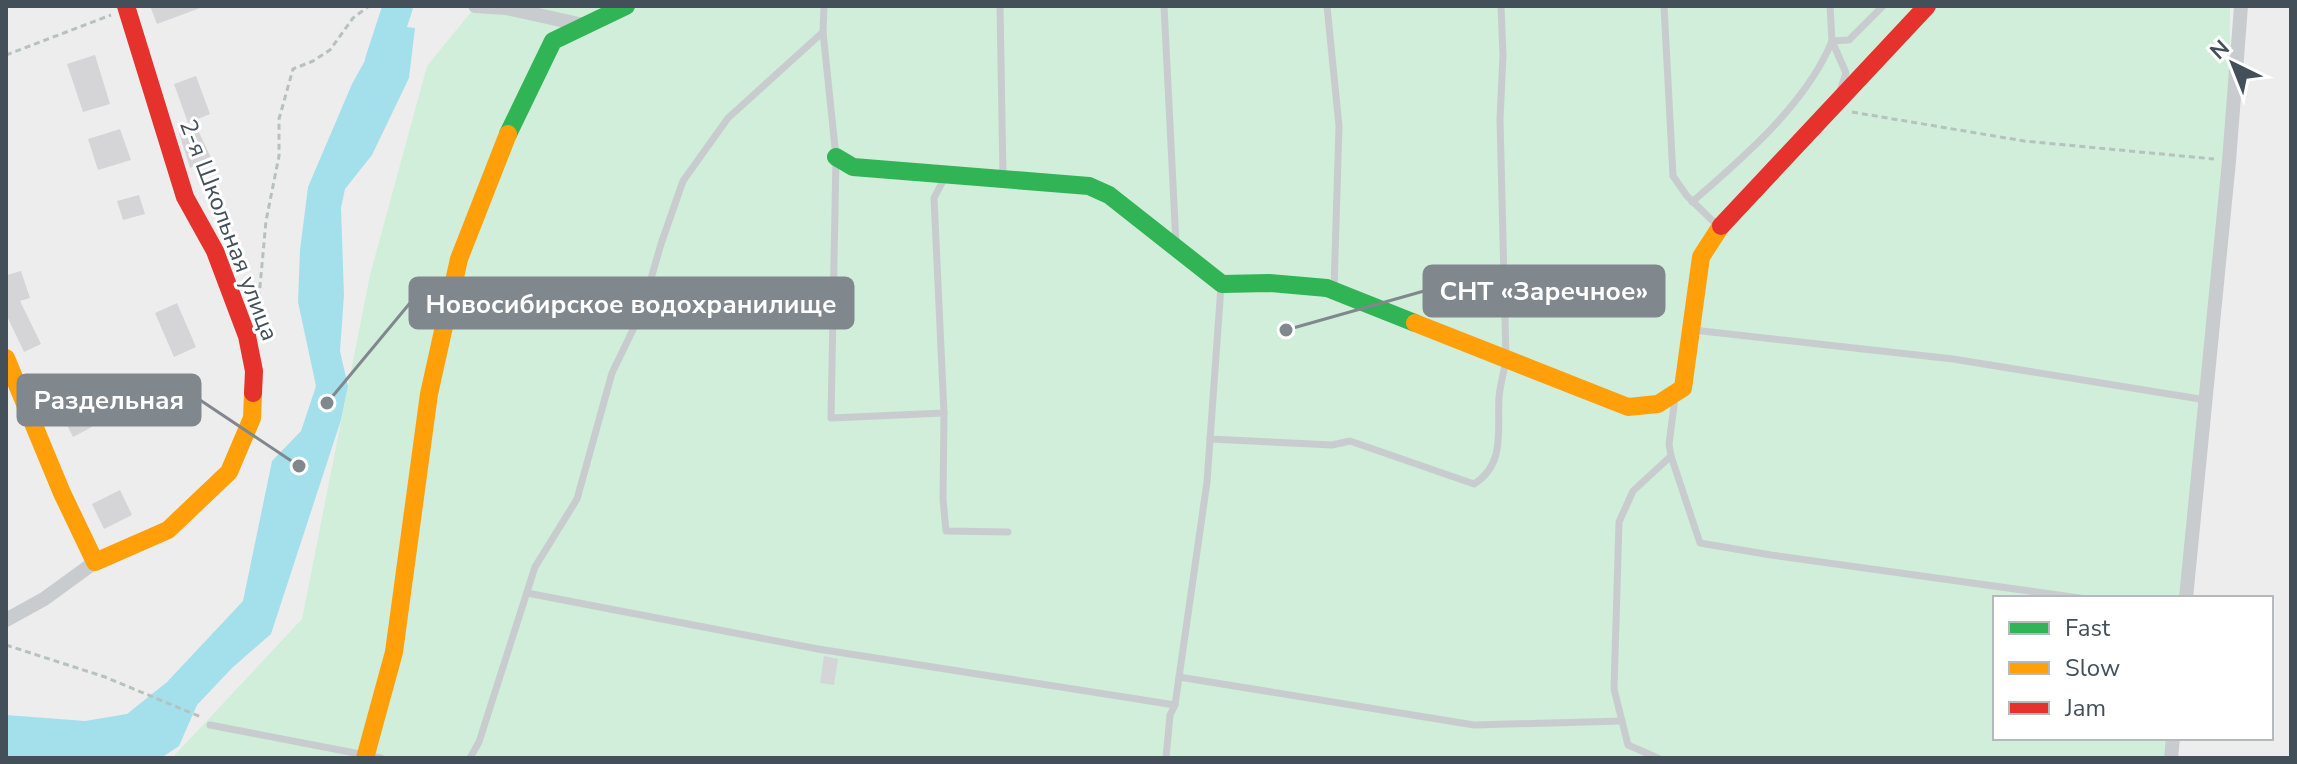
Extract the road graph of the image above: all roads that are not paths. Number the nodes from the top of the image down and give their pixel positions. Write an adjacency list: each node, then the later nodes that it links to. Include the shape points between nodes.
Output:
1 (475, 6): 14 (street)
2 (626, 6): 14 (street)
3 (824, 6): 15 (lane)
4 (1000, 6): 20 (lane)
5 (1164, 6): 23 (lane)
6 (1327, 6): 25 (lane, via 1339,126)
7 (1501, 6): 28 (lane)
8 (1664, 6): 21 (lane, via 1673,176)
9 (1830, 6): 16 (lane)
10 (1883, 6): 16 (lane, via 1849,40)
11 (1927, 6): 17 (street)
12 (2241, 6): 30 (street)
13 (127, 7): 35 (street, 2-я Школьная улица, via 185,197 215,251 247,336 254,371 252,418 229,472 168,530)
14 (588, 26): 44 (street, via 553,41 514,119 459,259 429,394 394,652)
15 (823, 32): 18 (lane); 36 (lane, via 728,118 683,181 641,313 612,373 577,499 535,567)
16 (1832, 41): 17 (lane, via 1846,73); 21 (lane, via 1823,64 1756,148)
17 (1834, 105): 22 (street)
18 (836, 157): 19 (street, via 853,167); 31 (lane, via 831,418)
19 (947, 174): 20 (street); 31 (lane, via 934,198)
20 (1004, 179): 23 (street, via 1089,186 1109,195)
21 (1692, 202): 22 (lane)
22 (1720, 228): 26 (street, via 1701,257)
23 (1176, 248): 24 (street)
24 (1222, 284): 25 (street); 32 (lane)
25 (1334, 291): 28 (street)
26 (1692, 330): 29 (street, via 1683,388); 30 (lane, via 1953,359)
27 (6, 358): 35 (street)
28 (1506, 359): 29 (street, via 1628,407 1645,408); 32 (lane, via 1499,395 1500,447 1485,477 1474,484 1350,441 1332,445)
29 (1675, 395): 33 (lane)
30 (2206, 400): 38 (street)
31 (944, 413): 34 (lane, via 946,531)
32 (1210, 439): 40 (lane)
33 (1671, 456): 37 (lane, via 1700,543); 42 (lane, via 1633,491 1619,522 1614,689)
34 (1008, 532)
35 (95, 562): 39 (street)
36 (527, 593): 41 (lane, via 818,649); 45 (lane)
37 (2065, 596)
38 (2186, 596)
39 (6, 620)
40 (1179, 677): 41 (lane); 42 (lane, via 1474,725)
41 (1175, 705): 46 (lane)
42 (1622, 721): 47 (lane, via 1628,745)
43 (210, 725): 44 (lane)
44 (370, 757)
45 (470, 758)
46 (1166, 758)
47 (1658, 758)

